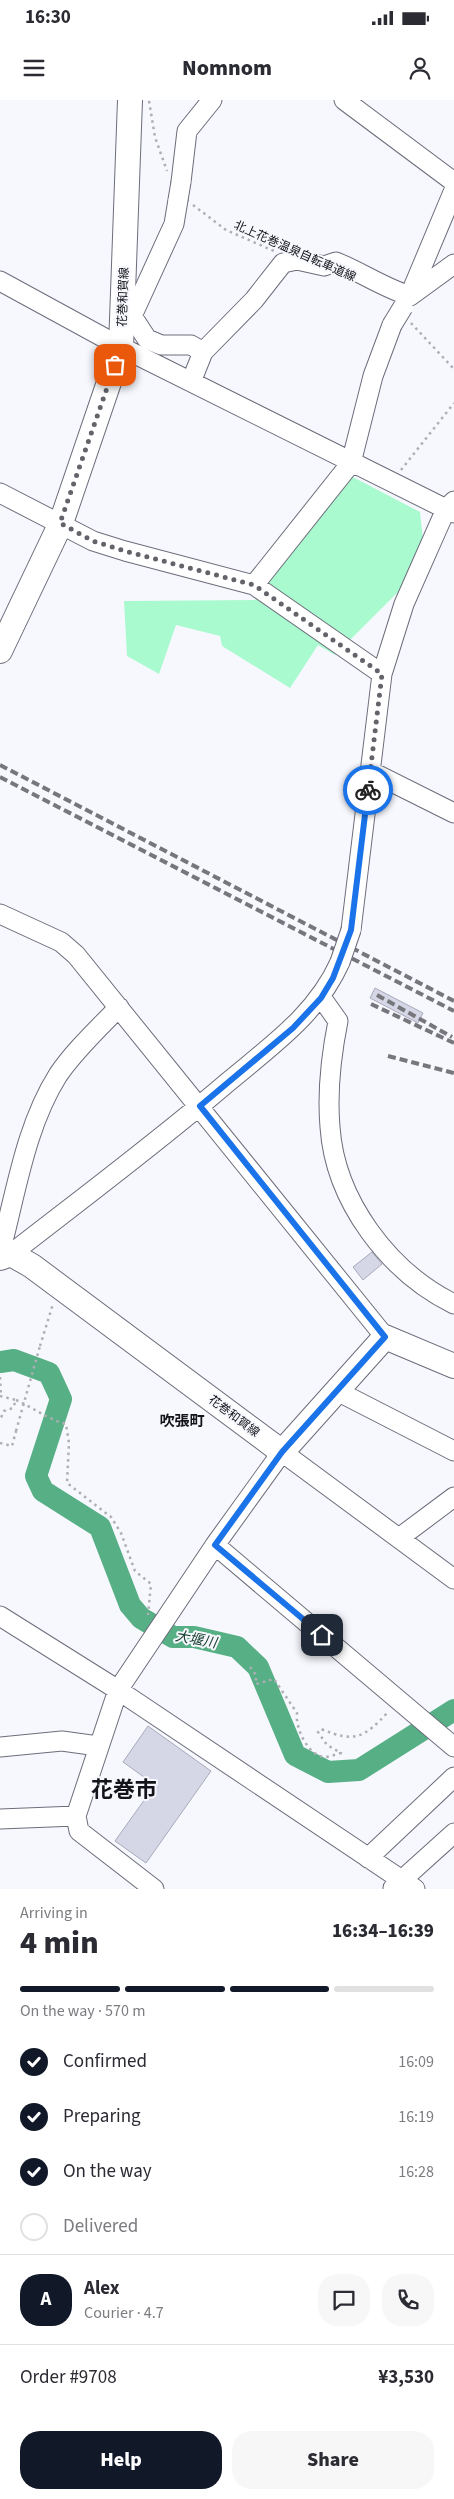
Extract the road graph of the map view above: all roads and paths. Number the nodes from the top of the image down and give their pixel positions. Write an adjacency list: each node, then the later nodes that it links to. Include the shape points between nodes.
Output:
1 (130, 100): 12 (main road, 花巻和賀線)
2 (149, 100): 6 (path, 北上花巻温泉自転車道線, via 155,137)
3 (212, 100): 6 (street, via 187,132)
4 (344, 100): 5 (street)
5 (454, 182)
6 (178, 188): 8 (path, 北上花巻温泉自転車道線, via 200,212 226,230); 13 (street, via 174,224 132,316 147,339 161,345 191,345)
7 (454, 190): 11 (street)
8 (297, 260): 11 (street, via 324,266 336,262 360,272 395,291); 13 (street, via 283,263 254,300)
9 (454, 264): 11 (street)
10 (0, 281): 12 (street)
11 (403, 312): 14 (path); 17 (street, via 373,376)
12 (121, 347): 15 (street); 21 (main road, 花巻和賀線)
13 (203, 352): 15 (street)
14 (454, 368)
15 (191, 382): 17 (street)
16 (454, 403): 18 (path)
17 (352, 463): 20 (street); 22 (street)
18 (398, 473)
19 (0, 493): 21 (street)
20 (451, 508): 24 (street, via 404,604)
21 (60, 523): 22 (street, via 93,541); 23 (main road, 花巻和賀線)
22 (254, 585): 24 (street)
23 (0, 651)
24 (382, 674): 25 (street)
25 (370, 771): 26 (street); 28 (street, bridge, via 351,930 340,962)
26 (454, 813)
27 (0, 914): 29 (street, via 61,942 76,955)
28 (321, 998): 30 (street, via 293,1028); 33 (street, via 338,1021 331,1056 330,1129 338,1168 353,1204 375,1239 405,1271 433,1293)
29 (119, 1007): 30 (street); 31 (street, via 71,1057 39,1113 3,1241)
30 (200, 1106): 31 (street); 34 (street)
31 (5, 1256): 32 (main road, 花巻和賀線)
32 (58, 1286): 41 (path, bridge, via 12,1446); 43 (main road, 花巻和賀線)
33 (454, 1304)
34 (385, 1337): 35 (main road); 37 (main road)
35 (454, 1366)
36 (0, 1377): 38 (path)
37 (337, 1391): 42 (street); 43 (main road)
38 (0, 1396): 39 (path)
39 (16, 1400): 40 (path, via 13,1408 4,1411); 48 (path, via 48,1420 66,1424 69,1443 67,1483 111,1517 121,1533 135,1571 151,1584)
40 (0, 1420)
41 (0, 1443)
42 (454, 1451)
43 (282, 1452): 45 (street); 46 (street)
44 (454, 1497): 45 (street)
45 (399, 1538): 47 (street)
46 (215, 1545): 51 (street); 53 (street)
47 (454, 1579)
48 (148, 1615)
49 (0, 1616): 51 (street)
50 (250, 1667): 52 (path, via 256,1675 256,1684 274,1679 298,1714 296,1722 306,1743 324,1757 341,1753 323,1742 318,1732 321,1729 340,1737 358,1737 370,1731)
51 (118, 1690): 54 (street); 60 (street)
52 (386, 1714)
53 (448, 1742)
54 (98, 1746): 55 (street, via 62,1741); 57 (street)
55 (0, 1747)
56 (454, 1777): 60 (street)
57 (76, 1816): 58 (street); 62 (street, via 79,1831)
58 (0, 1818)
59 (454, 1833): 61 (street)
60 (368, 1858): 61 (street)
61 (403, 1886)
62 (154, 1889)

